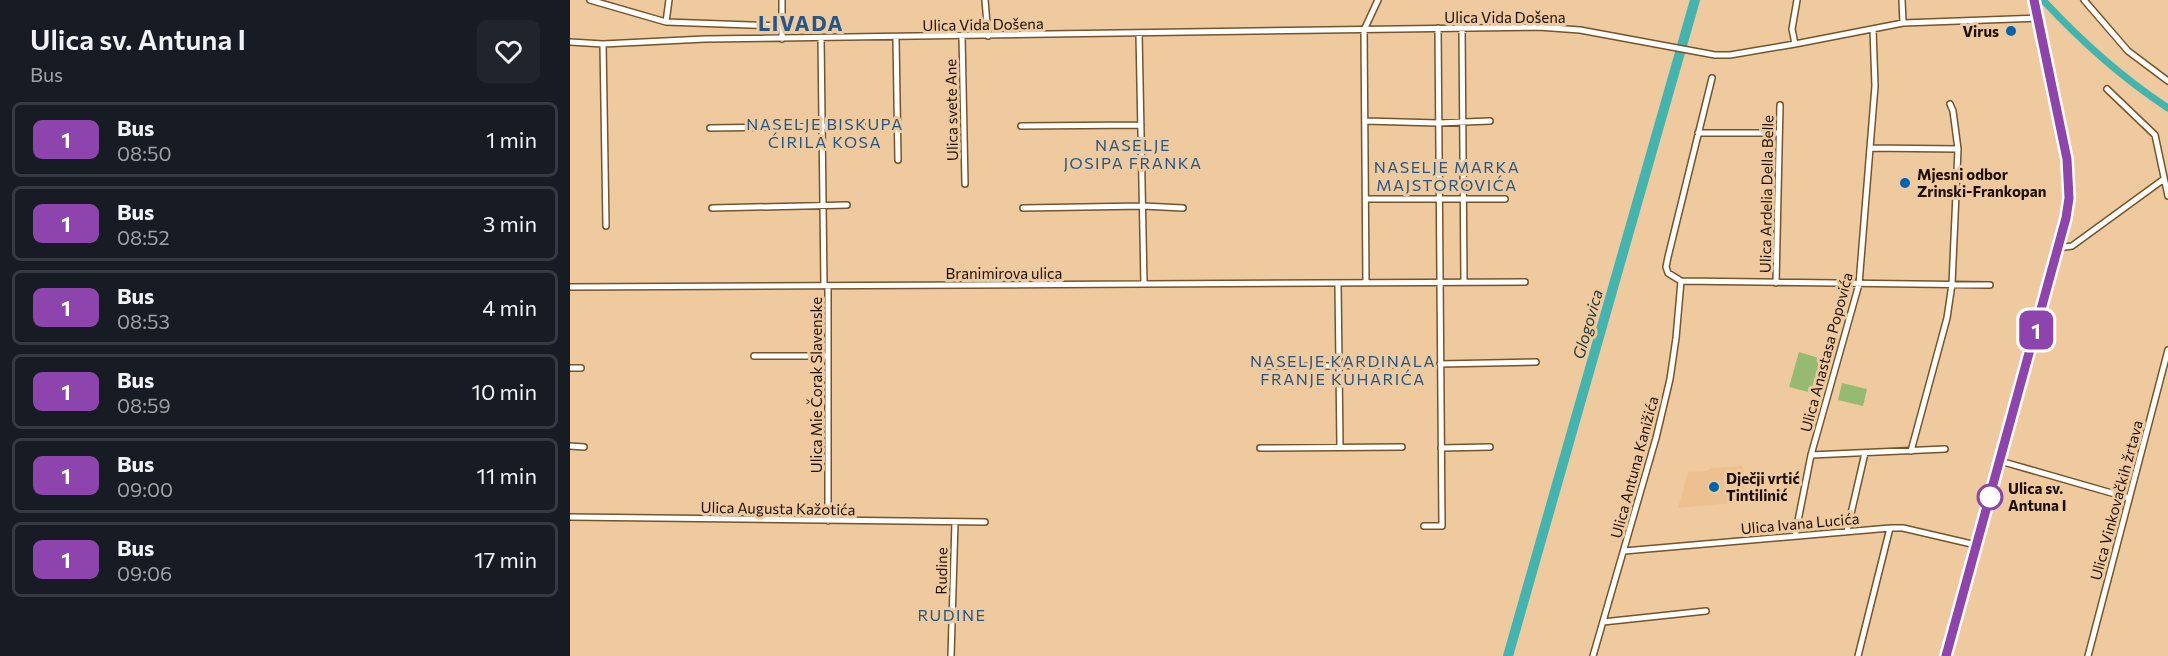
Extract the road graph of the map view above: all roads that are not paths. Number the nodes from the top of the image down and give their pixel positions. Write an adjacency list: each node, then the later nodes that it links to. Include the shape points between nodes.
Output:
1 (590, 0): 11 (street)
2 (669, 0): 11 (street)
3 (782, 0): 13 (street)
4 (985, 0): 20 (street)
5 (1378, 0): 17 (street)
6 (1797, 0): 26 (street, via 1792,28)
7 (1902, 0): 12 (street)
8 (2084, 0): 28 (street, via 2128,51)
9 (2035, 4): 10 (main road)
10 (2038, 18): 12 (street, Ulica Vida Došena); 60 (main road, via 2069,179 2066,218)
11 (666, 22): 13 (street)
12 (1903, 23): 16 (street, Ulica Vida Došena)
13 (782, 26): 23 (street)
14 (1438, 28): 15 (street, Ulica Vida Došena); 17 (street, Ulica Vida Došena); 35 (street)
15 (1462, 28): 26 (street, Ulica Vida Došena, via 1560,27 1715,55); 34 (street)
16 (1873, 29): 26 (street, Ulica Vida Došena); 43 (street, Ulica Anastasa Popovića, via 1875,76)
17 (1364, 30): 18 (street, Ulica Vida Došena); 32 (street)
18 (1139, 33): 20 (street, Ulica Vida Došena); 36 (street)
19 (962, 36): 20 (street, Ulica Vida Došena); 22 (street, Ulica Vida Došena); 47 (street, Ulica svete Ane)
20 (988, 36)
21 (821, 38): 22 (street, Ulica Vida Došena); 23 (street, Ulica Vida Došena); 37 (street)
22 (896, 38): 45 (street)
23 (782, 39): 25 (street, Ulica Vida Došena)
24 (570, 42): 25 (street, Ulica Vida Došena)
25 (603, 44): 59 (street)
26 (1795, 44)
27 (1712, 78): 41 (street)
28 (2168, 81)
29 (2107, 89): 46 (street, via 2155,135)
30 (1950, 104): 44 (street)
31 (1780, 105): 42 (street, Ulica Ardelia Della Belle)
32 (1365, 121): 35 (street); 49 (street)
33 (1490, 121): 34 (street)
34 (1463, 122): 35 (street); 51 (street)
35 (1438, 123): 50 (street)
36 (1141, 125): 39 (street); 55 (street)
37 (822, 126): 38 (street); 40 (street); 54 (street)
38 (863, 126)
39 (1021, 126)
40 (710, 128)
41 (1698, 133): 42 (street); 62 (street, via 1666,267 1668,273)
42 (1779, 133): 66 (street, Ulica Ardelia Della Belle)
43 (1870, 148): 44 (street); 69 (street, Ulica Anastasa Popovića)
44 (1958, 149): 70 (street)
45 (898, 160)
46 (2164, 179): 48 (street); 60 (street, via 2072,246)
47 (965, 184)
48 (2168, 196)
49 (1366, 199): 50 (street); 65 (street)
50 (1438, 199): 51 (street); 63 (street)
51 (1464, 199): 52 (street); 61 (street)
52 (1506, 199)
53 (847, 205): 54 (street)
54 (823, 206): 56 (street); 72 (street)
55 (1143, 206): 57 (street); 58 (street); 67 (street)
56 (712, 207)
57 (1023, 208)
58 (1183, 208)
59 (606, 226)
60 (2058, 248): 95 (main road)
61 (1464, 281): 63 (street, Branimirova ulica); 64 (street, Branimirova ulica)
62 (1681, 281): 66 (street); 106 (street, Ulica Antuna Kanižića, via 1670,379)
63 (1439, 282): 65 (street, Branimirova ulica); 78 (street)
64 (1526, 282)
65 (1366, 283): 68 (street, Branimirova ulica)
66 (1776, 283): 69 (street)
67 (1144, 284): 68 (street, Branimirova ulica); 72 (street, Branimirova ulica)
68 (1338, 284): 79 (street)
69 (1859, 284): 70 (street); 94 (street, Ulica Anastasa Popovića)
70 (1952, 284): 71 (street); 92 (street, via 1947,318)
71 (1990, 285)
72 (826, 286): 73 (street, Branimirova ulica); 76 (street, Ulica Mie Čorak Slavenske)
73 (570, 287)
74 (2168, 350): 96 (street, Ulica Vinkovačkih žrtava)
75 (753, 356): 76 (street)
76 (828, 356): 98 (street, Ulica Mie Čorak Slavenske)
77 (1536, 362): 78 (street)
78 (1440, 364): 90 (street)
79 (1339, 365): 80 (street); 81 (street); 86 (street)
80 (1409, 365)
81 (1261, 366)
82 (570, 368): 83 (street)
83 (581, 368)
84 (570, 446): 85 (street)
85 (584, 447)
86 (1340, 447): 87 (street); 89 (street)
87 (1402, 447)
88 (1490, 447): 90 (street)
89 (1260, 448)
90 (1441, 448): 101 (street, via 1442,526)
91 (1945, 449): 92 (street)
92 (1911, 451): 93 (street)
93 (1865, 453): 94 (street); 103 (street)
94 (1811, 455): 104 (street, Ulica Anastasa Popovića)
95 (2000, 461): 96 (street); 105 (main road)
96 (2129, 498): 113 (street, Ulica Vinkovačkih žrtava)
97 (570, 517): 98 (street, Ulica Augusta Kažotića)
98 (828, 520): 99 (street, Ulica Augusta Kažotića)
99 (955, 522): 100 (street, Ulica Augusta Kažotića); 109 (street, Rudine)
100 (985, 522)
101 (1424, 526)
102 (1890, 528): 103 (street, Ulica Ivana Lucića); 105 (street, Ulica Ivana Lucića); 111 (street)
103 (1847, 531): 104 (street, Ulica Ivana Lucića)
104 (1795, 536): 106 (street, Ulica Ivana Lucića)
105 (1976, 545): 112 (main road)
106 (1624, 551): 108 (street, Ulica Antuna Kanižića)
107 (1706, 611): 108 (street)
108 (1602, 622): 110 (street, Ulica Antuna Kanižića)
109 (951, 656)
110 (1593, 656)
111 (1858, 656)
112 (1946, 656)
113 (2088, 656)

